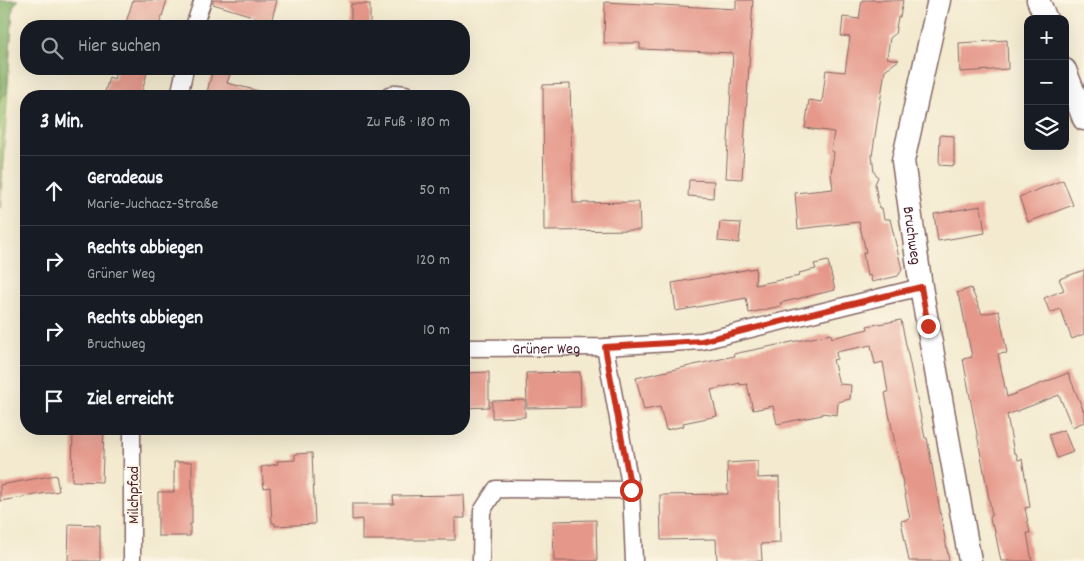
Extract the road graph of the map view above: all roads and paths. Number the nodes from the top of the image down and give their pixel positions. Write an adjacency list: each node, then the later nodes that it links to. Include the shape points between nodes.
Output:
1 (202, 0): 5 (street)
2 (939, 0): 10 (street, Bruchweg, via 904,161)
3 (1038, 0): 4 (street)
4 (1044, 15)
5 (196, 20)
6 (184, 75): 8 (street)
7 (1069, 81): 9 (street)
8 (180, 90)
9 (1084, 120)
10 (921, 287): 11 (street, Grüner Weg, via 702,341); 18 (street, Bruchweg)
11 (605, 347): 12 (street, Grüner Weg); 14 (street)
12 (470, 348)
13 (132, 435): 15 (street, Milchpfad)
14 (631, 490): 16 (street, via 496,489 482,511); 17 (street)
15 (132, 561)
16 (481, 561)
17 (634, 561)
18 (970, 561)

